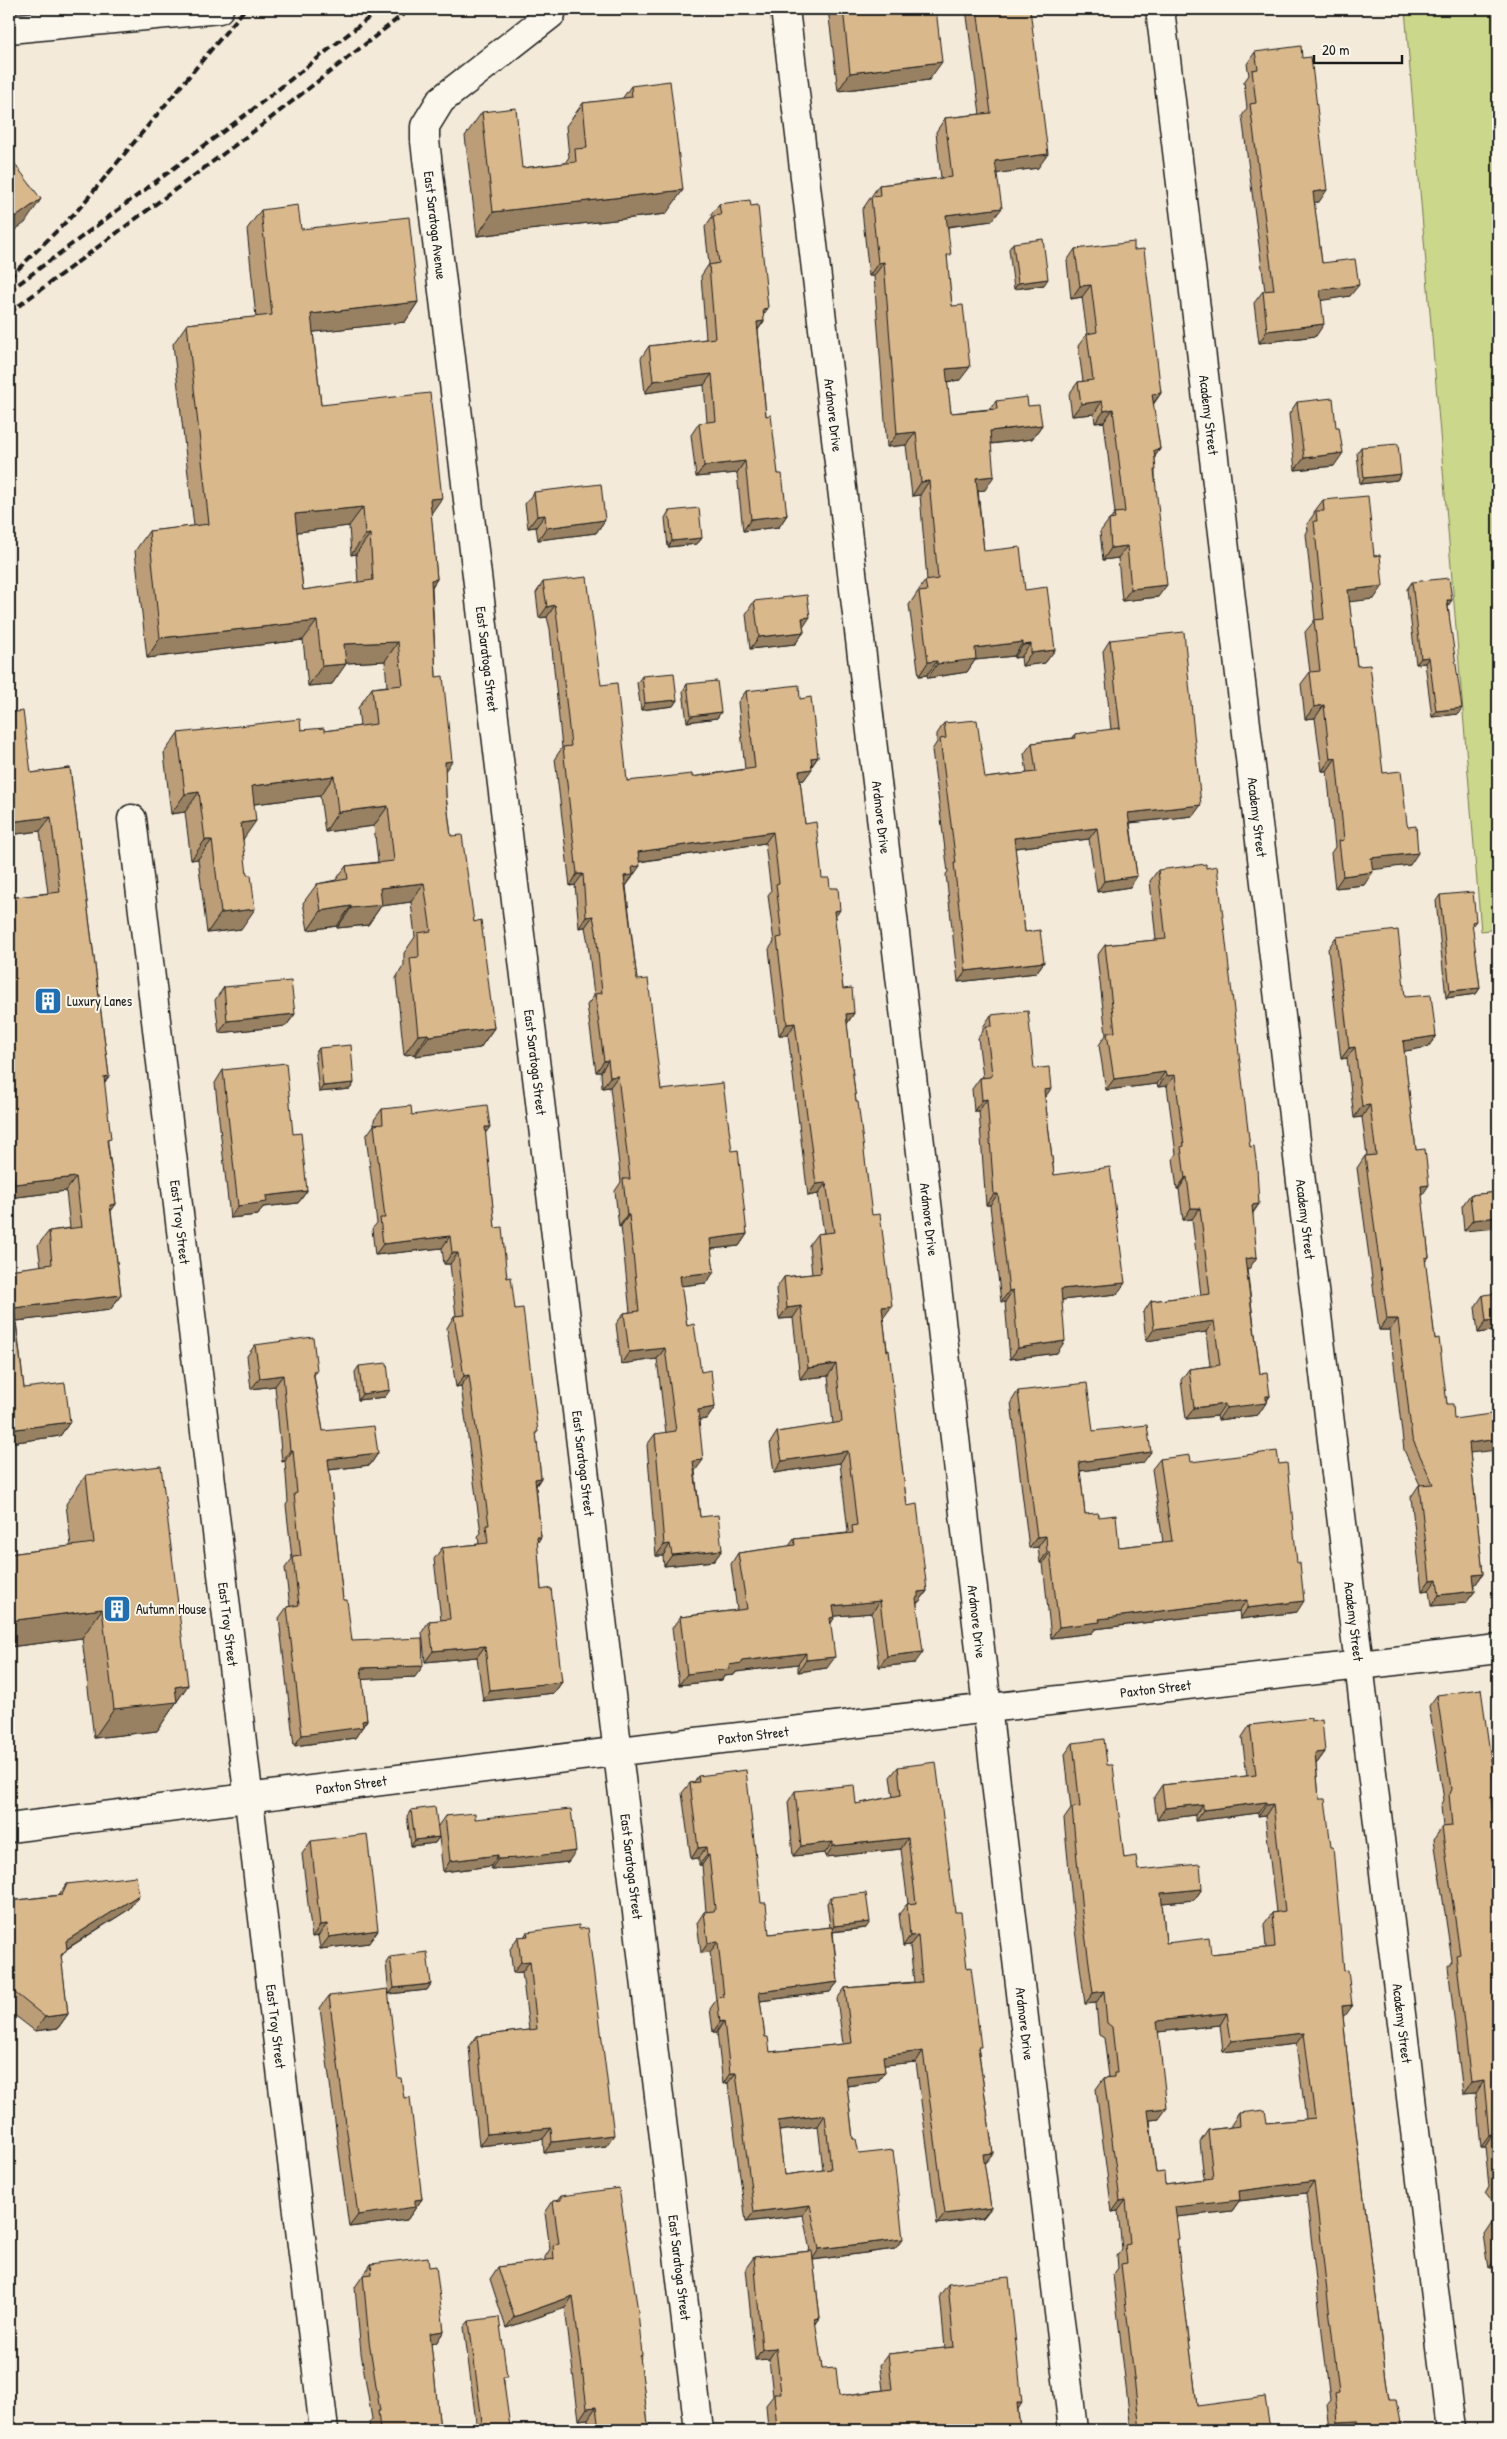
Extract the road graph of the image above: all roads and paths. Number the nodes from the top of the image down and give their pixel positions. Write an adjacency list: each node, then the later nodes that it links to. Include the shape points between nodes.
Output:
1 (219, 9): 5 (street)
2 (551, 9): 7 (street, East Saratoga Avenue, via 551,14 441,100 425,126)
3 (785, 9): 11 (street, Ardmore Drive)
4 (1160, 9): 10 (street, Academy Street)
5 (47, 17): 6 (street)
6 (9, 29)
7 (469, 498): 12 (street, East Saratoga Street)
8 (132, 819): 13 (street, East Troy Street)
9 (1498, 1649): 10 (street, Paxton Street)
10 (1359, 1665): 11 (street, Paxton Street); 18 (street, Academy Street)
11 (987, 1708): 12 (street, Paxton Street); 17 (street, Ardmore Drive)
12 (617, 1752): 13 (street, Paxton Street); 16 (street, East Saratoga Street)
13 (250, 1799): 14 (street, Paxton Street); 15 (street, East Troy Street)
14 (9, 1828)
15 (324, 2430)
16 (699, 2430)
17 (1073, 2430)
18 (1451, 2430)

